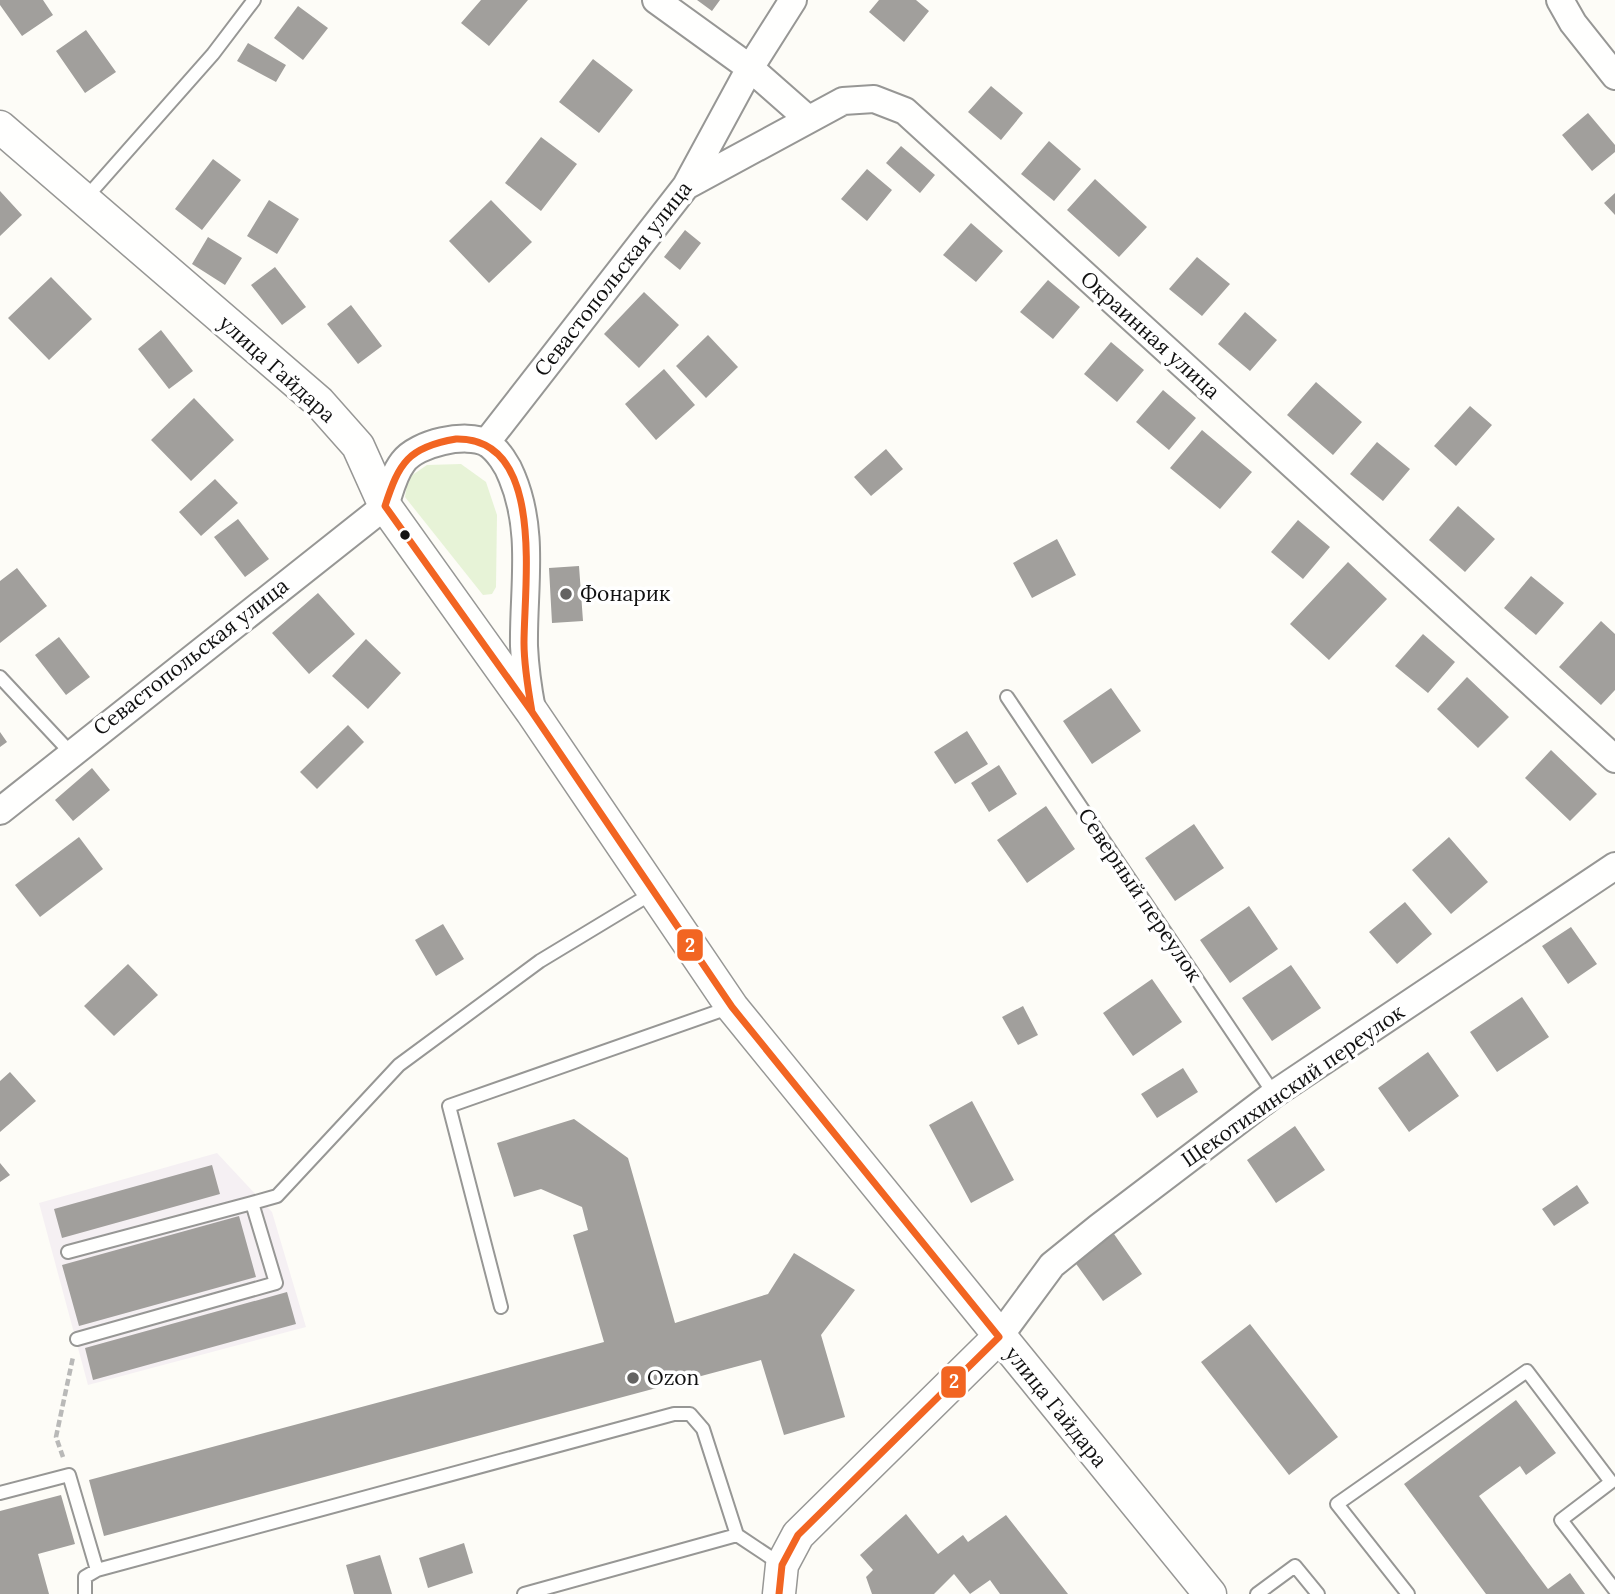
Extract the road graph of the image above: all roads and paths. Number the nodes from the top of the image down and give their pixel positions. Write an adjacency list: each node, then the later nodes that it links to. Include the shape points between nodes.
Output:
1 (254, 0): 10 (lane, via 213,54)
2 (656, 0): 5 (street)
3 (793, 0): 5 (street, Севастопольская улица)
4 (1560, 0): 6 (street)
5 (750, 68): 7 (street); 9 (street, Севастопольская улица)
6 (1615, 76)
7 (808, 119): 9 (street, Окраинная улица); 17 (street, Окраинная улица, via 843,101 874,99 905,111)
8 (0, 127): 10 (street, улица Гайдара)
9 (686, 186): 11 (street, Севастопольская улица)
10 (84, 200): 12 (street, улица Гайдара, via 319,402 358,446)
11 (486, 443): 12 (street, via 454,440 415,450 395,475); 15 (street, via 501,457 522,504 527,536 524,646)
12 (385, 506): 15 (street, улица Гайдара); 16 (street, Севастопольская улица)
13 (0, 677): 16 (lane)
14 (1007, 697): 22 (lane, Северный переулок)
15 (532, 712): 20 (street, улица Гайдара)
16 (70, 752): 18 (street, Севастопольская улица)
17 (1615, 758)
18 (0, 811)
19 (1615, 866): 22 (street, Щекотихинский переулок)
20 (654, 892): 21 (street, улица Гайдара); 23 (lane, via 540,961 399,1065 277,1196)
21 (732, 1007): 25 (lane, via 449,1106); 26 (street, улица Гайдара)
22 (1274, 1094): 26 (street, Щекотихинский переулок, via 1052,1265)
23 (252, 1203): 24 (lane); 27 (lane, via 276,1283)
24 (68, 1252)
25 (501, 1307)
26 (999, 1337): 32 (street, via 798,1535); 36 (street, улица Гайдара)
27 (77, 1339): 28 (path, via 56,1437)
28 (69, 1475): 29 (lane); 31 (lane)
29 (0, 1493)
30 (737, 1535): 31 (lane, via 703,1429 690,1414 674,1414); 32 (lane); 35 (lane)
31 (97, 1570): 34 (lane, via 85,1577)
32 (780, 1580)
33 (1615, 1590): 39 (lane, via 1560,1520 1611,1482 1527,1371 1337,1504)
34 (85, 1594)
35 (524, 1594)
36 (1210, 1594)
37 (1257, 1594): 38 (lane, via 1295,1566)
38 (1318, 1594)
39 (1408, 1594)

